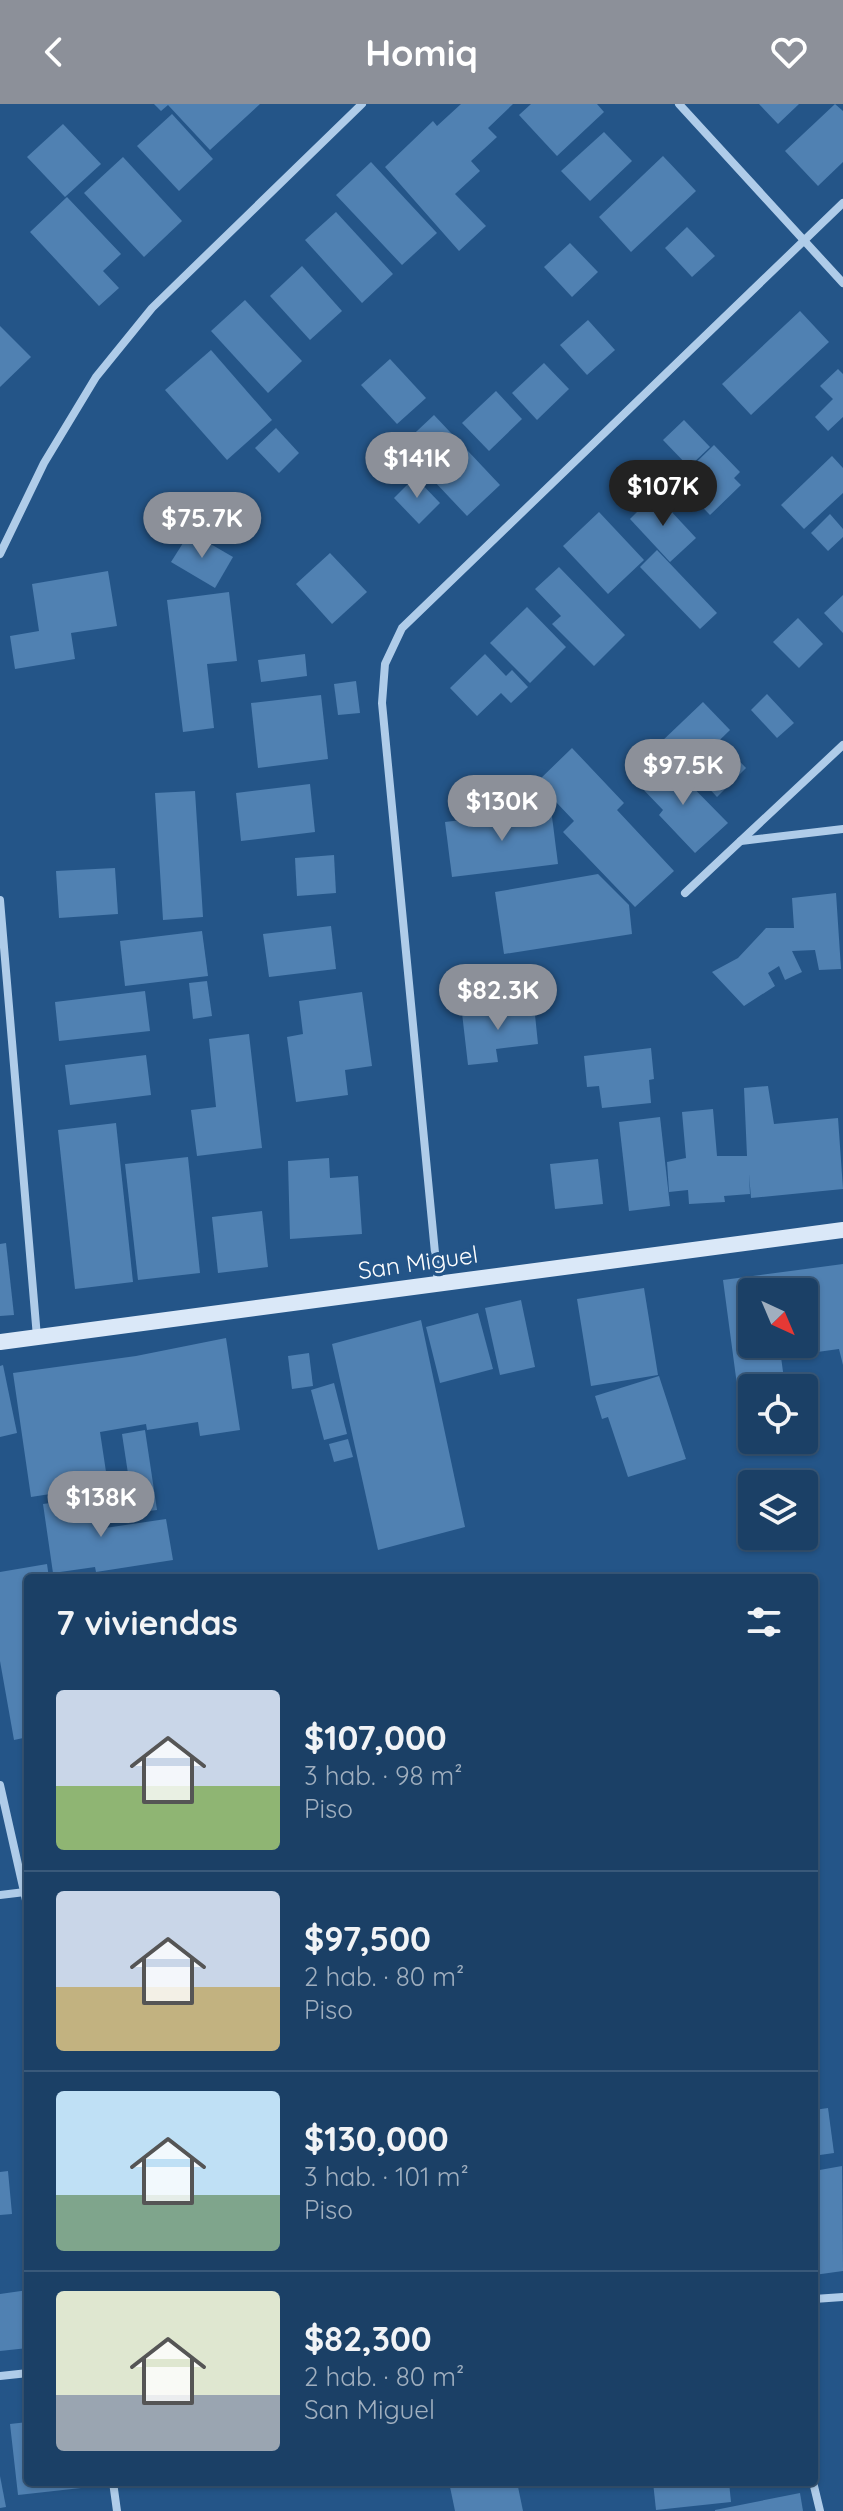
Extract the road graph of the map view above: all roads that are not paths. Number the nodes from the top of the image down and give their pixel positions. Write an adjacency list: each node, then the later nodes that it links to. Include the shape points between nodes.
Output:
1 (362, 104): 6 (street, via 152,308 96,377 44,463)
2 (679, 104): 4 (street)
3 (843, 203): 4 (street)
4 (803, 240): 5 (street); 13 (street, via 402,628 385,664 382,703)
5 (843, 283)
6 (0, 554)
7 (843, 745): 9 (street)
8 (843, 829): 9 (street)
9 (740, 842): 10 (street)
10 (685, 893)
11 (0, 900): 14 (street)
12 (843, 1230): 13 (street, San Miguel)
13 (438, 1284): 14 (street, San Miguel)
14 (37, 1337): 15 (street, San Miguel)
15 (0, 1342)
16 (0, 1785): 17 (street)
17 (24, 1888)
18 (24, 1892): 19 (street)
19 (0, 1895)
20 (843, 2297): 21 (street)
21 (818, 2299)
22 (24, 2373): 23 (street)
23 (0, 2376)
24 (114, 2486): 26 (street)
25 (814, 2486): 27 (street)
26 (117, 2511)
27 (820, 2511)

